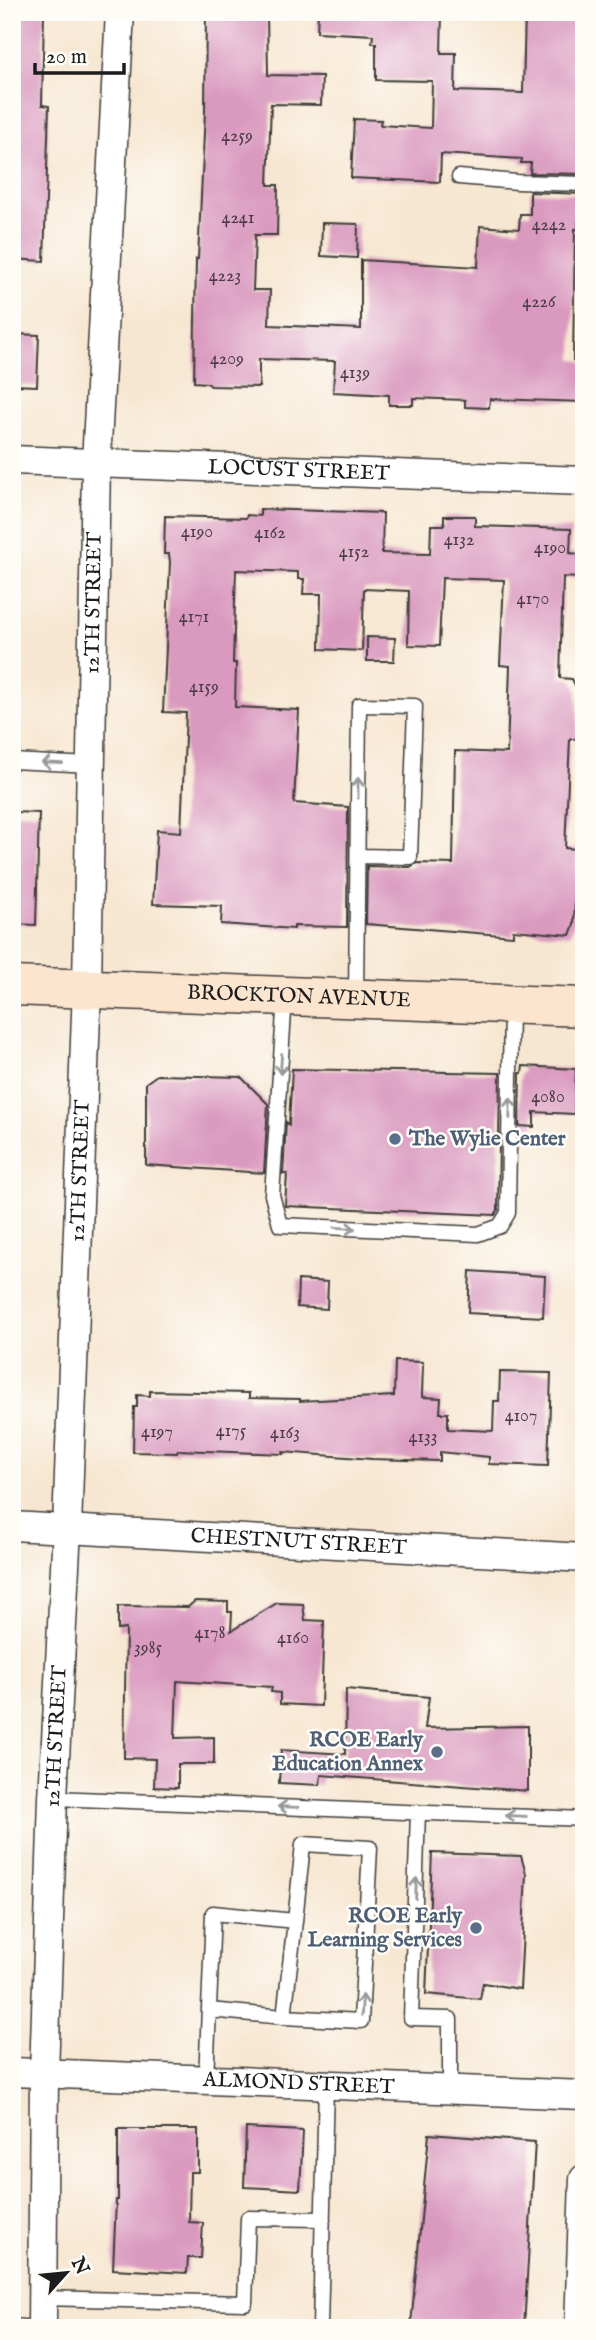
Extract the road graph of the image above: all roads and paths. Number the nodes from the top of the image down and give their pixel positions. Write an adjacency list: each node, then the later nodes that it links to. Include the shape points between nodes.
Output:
1 (120, 12): 5 (street, 12TH STREET)
2 (459, 177): 3 (lane)
3 (584, 184)
4 (12, 460): 5 (street, LOCUST STREET)
5 (96, 463): 6 (street, LOCUST STREET); 8 (street, 12TH STREET)
6 (584, 481)
7 (12, 761): 8 (lane, one-way to 7)
8 (91, 765): 11 (street, 12TH STREET)
9 (358, 856): 9 (lane, one-way to 9, via 359,705 415,706 410,857); 13 (lane)
10 (12, 986): 11 (main road, BROCKTON AVENUE)
11 (87, 987): 12 (main road, BROCKTON AVENUE); 17 (street, 12TH STREET)
12 (286, 996): 13 (main road, BROCKTON AVENUE); 14 (lane, one-way to 14, via 272,1195 280,1225 478,1234 500,1226 508,1213)
13 (356, 998): 14 (main road, BROCKTON AVENUE)
14 (511, 1004): 15 (main road, BROCKTON AVENUE)
15 (584, 1007)
16 (12, 1526): 17 (street, CHESTNUT STREET)
17 (67, 1528): 18 (street, CHESTNUT STREET); 19 (street, 12TH STREET)
18 (584, 1558)
19 (53, 1798): 20 (lane, one-way to 19); 26 (street, 12TH STREET)
20 (418, 1812): 21 (lane, one-way to 20); 29 (lane, one-way to 20, via 450,2019 411,2018)
21 (584, 1819)
22 (295, 1921): 23 (lane, via 213,1913); 24 (lane); 24 (lane, one-way to 22, via 361,2021 370,1848 303,1844)
23 (209, 2010): 24 (lane); 27 (lane)
24 (284, 2017)
25 (12, 2072): 26 (street, ALMOND STREET)
26 (44, 2074): 27 (street, ALMOND STREET); 33 (street, 12TH STREET)
27 (206, 2081): 28 (street, ALMOND STREET)
28 (326, 2085): 29 (street, ALMOND STREET); 32 (lane)
29 (450, 2090): 30 (street, ALMOND STREET)
30 (584, 2095)
31 (584, 2179): 38 (street)
32 (323, 2219): 33 (lane, via 248,2218 245,2303); 37 (lane)
33 (42, 2298): 36 (street, 12TH STREET)
34 (12, 2326): 35 (lane)
35 (35, 2328)
36 (41, 2328)
37 (320, 2328)
38 (579, 2328)

